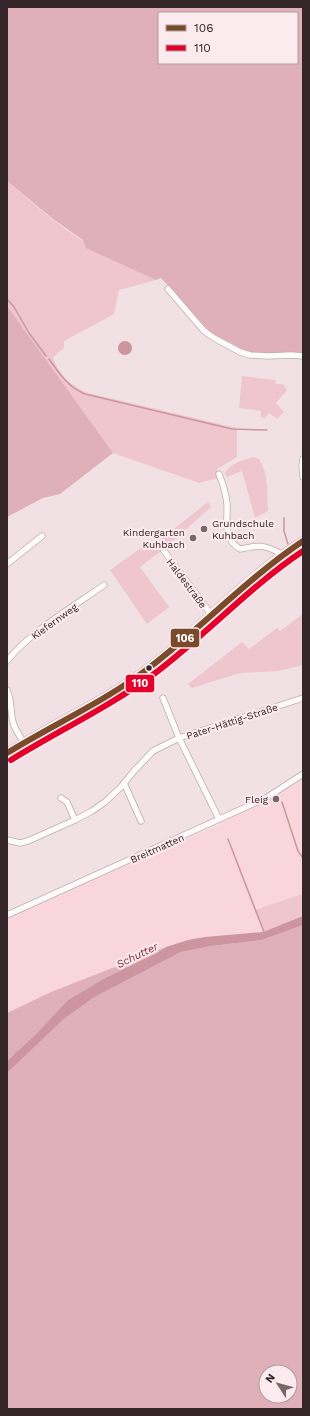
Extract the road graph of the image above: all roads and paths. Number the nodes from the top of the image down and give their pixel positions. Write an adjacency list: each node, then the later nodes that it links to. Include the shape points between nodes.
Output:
1 (168, 289): 2 (street, via 204,331 240,352 250,355)
2 (303, 356)
3 (303, 459): 5 (street)
4 (219, 474): 10 (street, via 225,490 228,536 232,544 240,549 256,545 271,547)
5 (303, 477)
6 (42, 536): 11 (street)
7 (300, 543): 9 (street); 10 (main road)
8 (164, 551): 13 (street, Haldestraße)
9 (303, 553)
10 (283, 554): 13 (main road)
11 (7, 564)
12 (104, 585): 14 (street, Kiefernweg, via 37,632)
13 (211, 614): 19 (main road, via 133,679 108,696)
14 (7, 661)
15 (7, 690): 19 (street, via 11,700 13,721)
16 (163, 698): 18 (street, Pater-Hättig-Straße)
17 (303, 698): 18 (street, Pater-Hättig-Straße)
18 (179, 738): 22 (street, via 154,751); 24 (street)
19 (24, 743): 20 (main road)
20 (7, 753)
21 (303, 774): 24 (street, Breitmatten, via 266,798)
22 (124, 783): 25 (street, via 105,802); 26 (street)
23 (61, 798): 25 (street, via 66,802)
24 (219, 819): 28 (street, Breitmatten)
25 (75, 820): 27 (street, via 24,842)
26 (141, 821)
27 (7, 840)
28 (7, 915)

